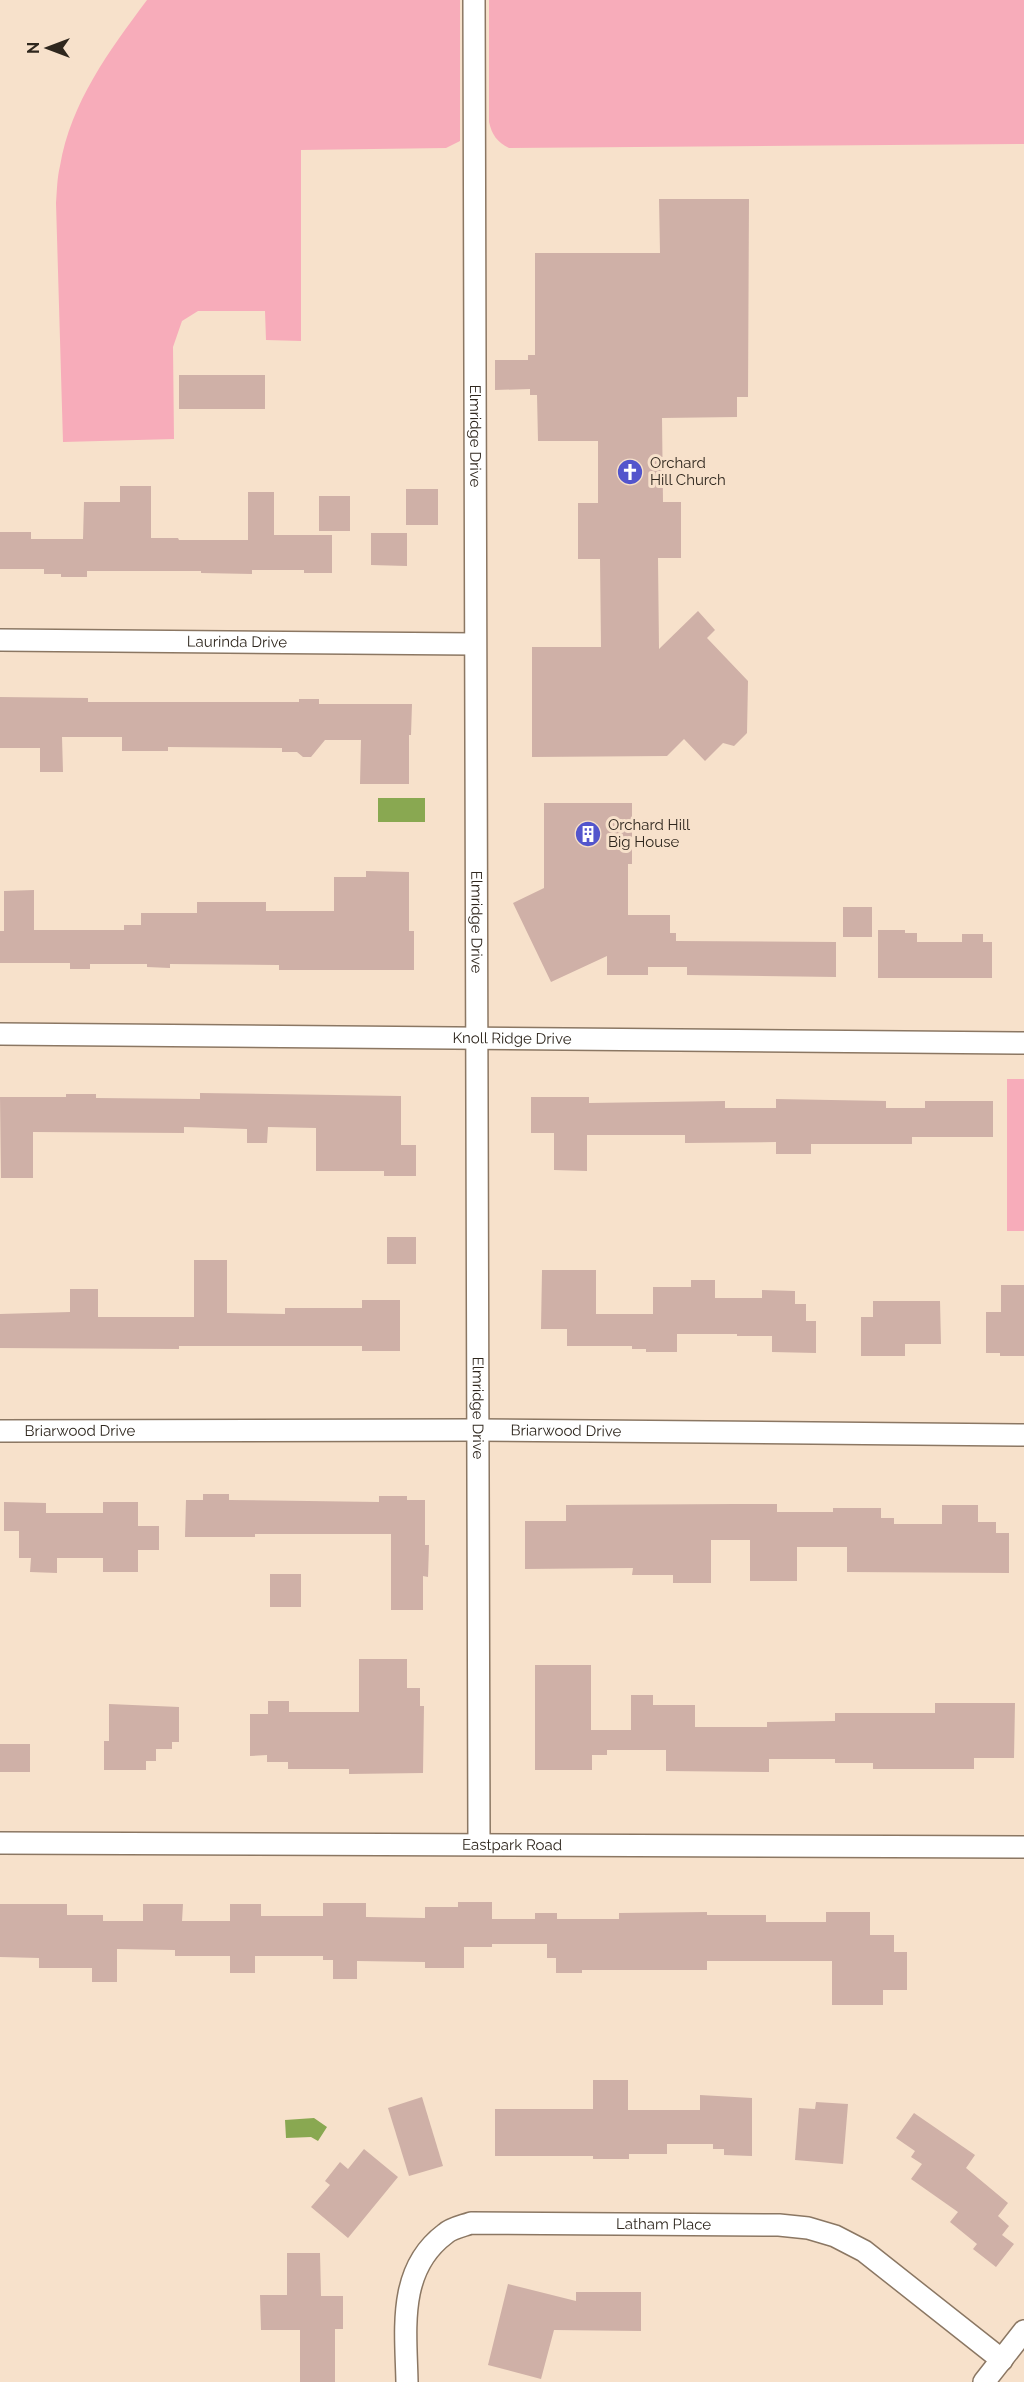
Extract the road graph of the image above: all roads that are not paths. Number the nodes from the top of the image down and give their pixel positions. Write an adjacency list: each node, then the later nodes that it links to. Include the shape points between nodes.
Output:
1 (474, 0): 3 (street, Elmridge Drive)
2 (0, 640): 3 (street, Laurinda Drive)
3 (474, 644): 5 (street, Elmridge Drive)
4 (0, 1034): 5 (street, Knoll Ridge Drive)
5 (476, 1038): 6 (street, Knoll Ridge Drive); 7 (street, Elmridge Drive)
6 (1024, 1043)
7 (477, 1430): 8 (street, Briarwood Drive); 9 (street, Briarwood Drive); 11 (street, Elmridge Drive)
8 (0, 1431)
9 (1024, 1436)
10 (0, 1843): 11 (street, Eastpark Road)
11 (478, 1844): 12 (street, Eastpark Road)
12 (1024, 1846)
13 (1024, 2331): 14 (street)
14 (1002, 2360): 15 (street, Latham Place, via 864,2252 835,2236 808,2229 779,2225 471,2223 446,2232 413,2275 406,2301); 16 (street)
15 (407, 2382)
16 (984, 2382)

